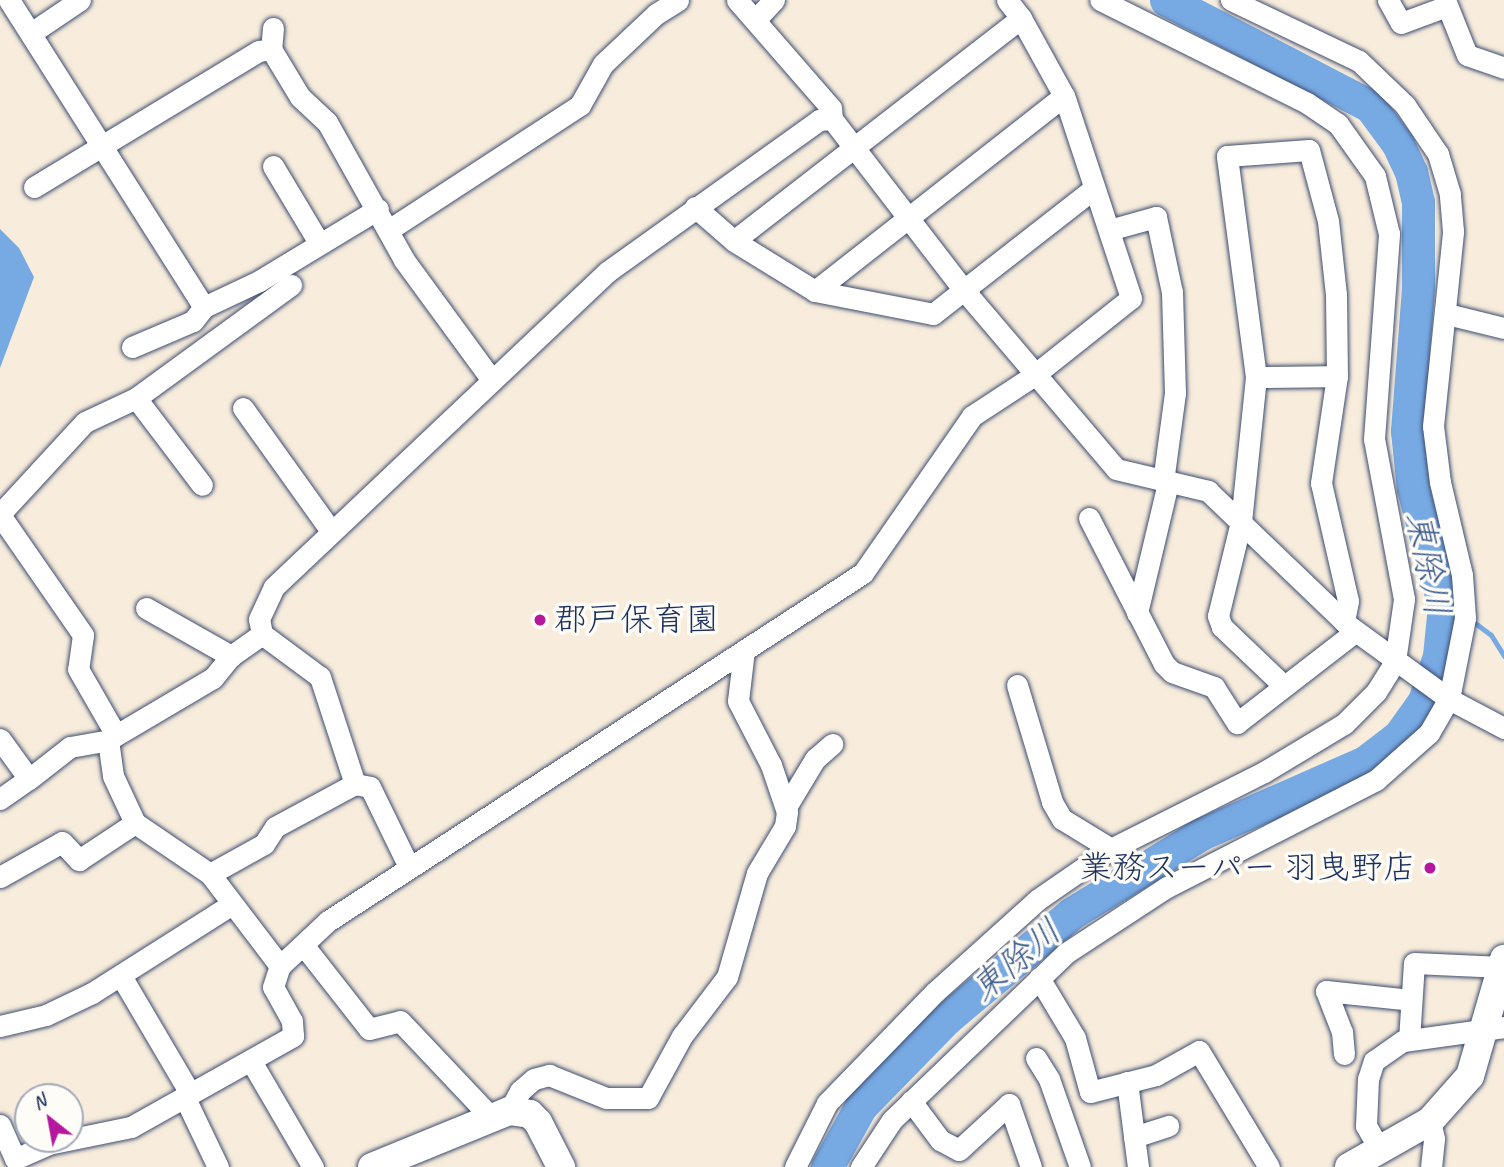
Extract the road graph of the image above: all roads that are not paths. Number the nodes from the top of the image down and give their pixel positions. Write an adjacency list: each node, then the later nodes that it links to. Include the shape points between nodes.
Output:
1 (9, 0): 13 (street)
2 (80, 0): 13 (street)
3 (678, 0): 25 (street, via 656,14 603,64 580,105)
4 (737, 0): 11 (street)
5 (774, 0): 11 (street)
6 (1007, 0): 12 (street)
7 (1100, 0): 54 (street, via 1307,103 1338,124 1375,176 1389,233 1374,439 1404,598)
8 (1231, 0): 33 (street, via 1359,61 1405,105 1438,154 1450,194 1453,231)
9 (1388, 0): 10 (street, via 1401,23)
10 (1446, 3): 14 (street, via 1467,55)
11 (757, 18): 16 (street, via 831,108)
12 (1021, 18): 15 (street); 18 (street)
13 (31, 33): 17 (street)
14 (1504, 68)
15 (1063, 96): 21 (street); 24 (street)
16 (832, 119): 18 (street); 22 (street, via 819,120)
17 (103, 143): 20 (street); 23 (street, via 259,51 272,38 300,97 327,122); 32 (street)
18 (854, 148): 24 (street); 27 (street)
19 (273, 166): 28 (street)
20 (34, 187)
21 (1094, 188): 26 (street); 30 (street)
22 (695, 207): 27 (street); 39 (street, via 607,272)
23 (378, 209): 25 (street); 28 (street)
24 (910, 221): 30 (street); 31 (street)
25 (390, 229): 39 (street, via 404,260)
26 (1109, 230): 36 (street, via 1131,298); 42 (street, via 1156,218 1172,292 1175,393)
27 (734, 241): 31 (street)
28 (319, 243): 32 (street, via 260,281)
29 (291, 285): 40 (street)
30 (964, 289): 31 (street, via 933,314); 36 (street)
31 (815, 291)
32 (204, 307): 35 (street, via 192,321)
33 (1447, 314): 34 (street); 57 (street, via 1433,426 1462,575 1465,618)
34 (1504, 328)
35 (132, 347)
36 (1034, 376): 42 (street, via 1116,469); 52 (street, via 972,416 863,573)
37 (1337, 376): 38 (street); 38 (street, via 1336,295 1328,221 1309,150 1227,156); 50 (street, via 1321,483)
38 (1256, 377): 46 (street)
39 (491, 379): 47 (street)
40 (136, 398): 43 (street); 44 (street, via 85,422)
41 (243, 408): 47 (street)
42 (1166, 482): 46 (street, via 1208,491); 49 (street)
43 (202, 485)
44 (0, 514): 59 (street, via 83,635 78,669)
45 (1089, 518): 49 (street)
46 (1241, 522): 50 (street); 56 (street, via 1218,616 1222,627)
47 (331, 531): 51 (street, via 274,587 260,619)
48 (146, 608): 53 (street)
49 (1137, 613): 56 (street, via 1164,664 1172,672 1214,687 1237,723)
50 (1350, 626): 54 (street); 56 (street)
51 (262, 634): 53 (street); 63 (street, via 320,677)
52 (744, 650): 65 (street, via 738,701 772,765); 68 (street)
53 (231, 656): 59 (street, via 213,678)
54 (1395, 661): 57 (street); 67 (street, via 1376,692 1344,724 1264,772)
55 (1017, 685): 67 (street, via 1052,802 1062,819)
56 (1284, 686)
57 (1448, 699): 58 (street); 76 (street, via 1429,733 1376,780 1146,899 1066,953)
58 (1504, 728)
59 (112, 738): 62 (street, via 70,747); 66 (street, via 114,776)
60 (0, 740): 62 (street)
61 (832, 744): 65 (street, via 815,759)
62 (29, 779): 64 (street)
63 (355, 784): 68 (street, via 370,787); 69 (street, via 275,827 264,844)
64 (0, 799)
65 (786, 807): 87 (street, via 785,826 757,873 727,977 682,1036 648,1098 606,1098 549,1075 534,1079)
66 (135, 823): 69 (street); 70 (street, via 79,860 62,842)
67 (1111, 849): 98 (street, via 1037,900 934,992 827,1103)
68 (409, 867): 72 (street, via 328,920)
69 (210, 874): 71 (street)
70 (0, 877)
71 (232, 904): 74 (street); 75 (street)
72 (304, 946): 74 (street); 87 (street, via 369,1029 400,1020)
73 (1503, 963): 77 (street, via 1414,964); 79 (main road)
74 (280, 966): 83 (street, via 273,986 292,1021 293,1036)
75 (121, 976): 78 (street, via 46,1015); 85 (street)
76 (1039, 978): 84 (street, via 1075,1038 1090,1092); 86 (street)
77 (1411, 1000): 80 (street); 81 (street, via 1326,991 1342,1032)
78 (0, 1026)
79 (1495, 1026): 80 (street); 88 (main road, via 1469,1076)
80 (1409, 1040): 92 (street, via 1384,1051 1374,1061 1368,1079 1366,1126)
81 (1344, 1054)
82 (1036, 1058): 101 (street, via 1049,1079)
83 (251, 1061): 85 (street); 95 (street)
84 (1128, 1082): 91 (street); 103 (street, via 1156,1075 1199,1051)
85 (187, 1095): 93 (street, via 131,1127 48,1144); 94 (street)
86 (911, 1101): 99 (street, via 892,1120); 100 (street, via 940,1140 959,1150 1009,1104)
87 (499, 1113): 96 (main road); 97 (main road, via 530,1114)
88 (1430, 1121): 92 (main road); 105 (street, via 1434,1139)
89 (0, 1125): 93 (street)
90 (1168, 1126): 91 (street)
91 (1134, 1137): 102 (street)
92 (1380, 1150): 104 (main road)
93 (17, 1163)
94 (218, 1167)
95 (313, 1167)
96 (372, 1167)
97 (561, 1167)
98 (795, 1167)
99 (861, 1167)
100 (1031, 1167)
101 (1080, 1167)
102 (1138, 1167)
103 (1269, 1167)
104 (1349, 1167)
105 (1431, 1167)

